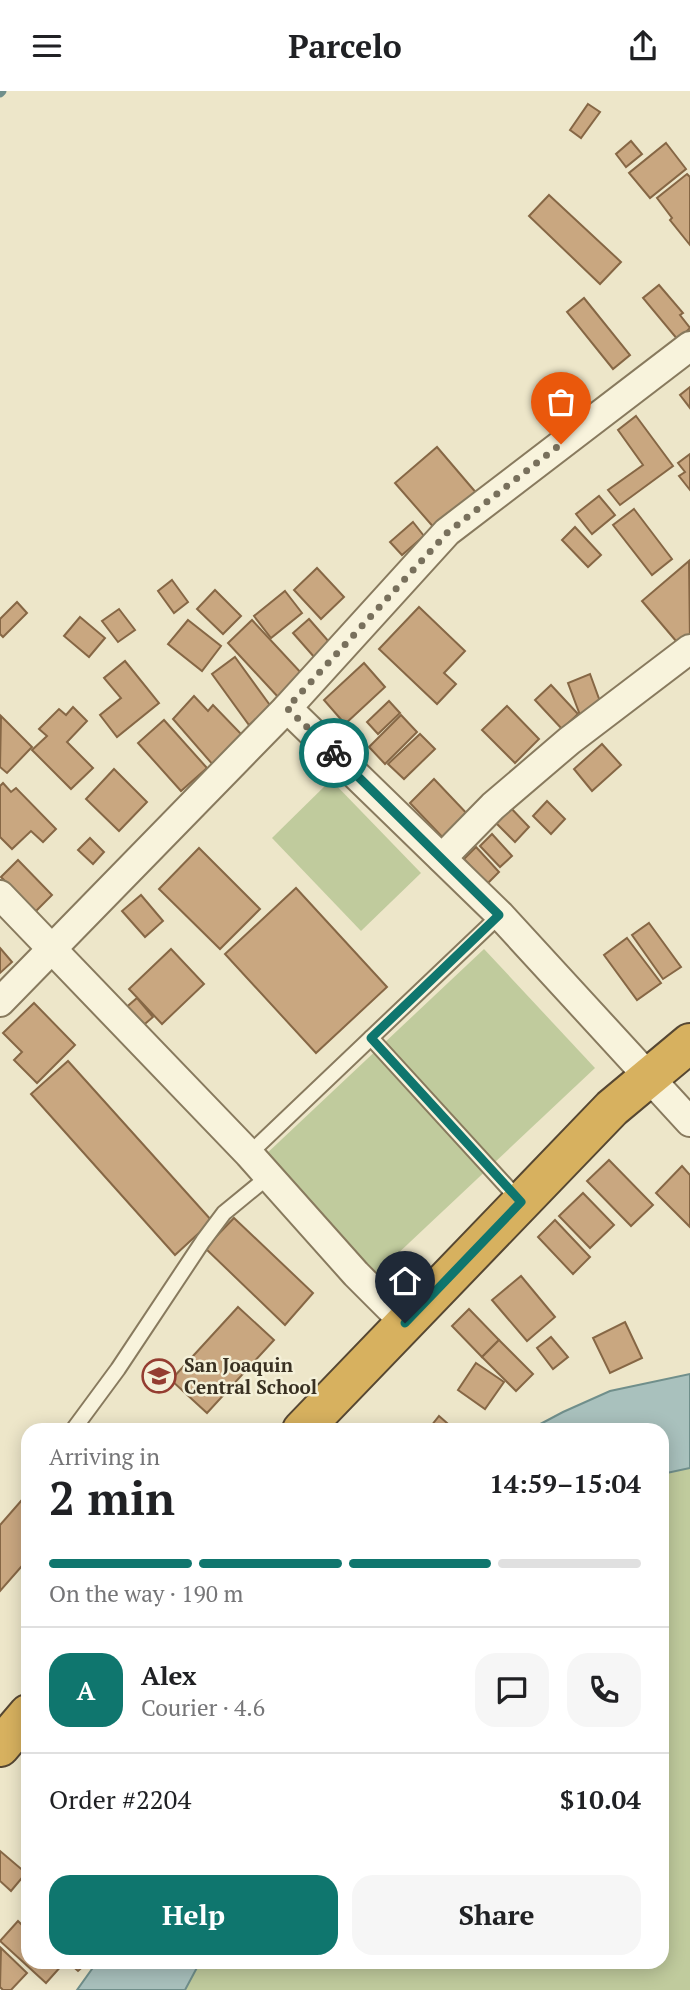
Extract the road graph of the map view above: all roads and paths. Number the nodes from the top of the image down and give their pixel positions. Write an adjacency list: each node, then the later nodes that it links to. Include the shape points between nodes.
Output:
1 (690, 346): 3 (street, via 447,533)
2 (690, 649): 4 (street, via 569,741 493,806)
3 (287, 708): 4 (street); 7 (street)
4 (442, 858): 6 (street)
5 (0, 895): 7 (street)
6 (499, 915): 9 (lane); 11 (street)
7 (52, 950): 8 (street); 13 (street)
8 (0, 1002)
9 (371, 1038): 13 (lane); 15 (lane)
10 (690, 1043): 11 (highway)
11 (648, 1078): 12 (street); 15 (highway, via 612,1108)
12 (690, 1122)
13 (249, 1154): 14 (street)
14 (269, 1176): 16 (street); 17 (lane, via 217,1222)
15 (521, 1202): 16 (highway)
16 (405, 1323): 18 (highway)
17 (78, 1423)
18 (309, 1423)
19 (21, 1722): 20 (highway)
20 (0, 1747)

